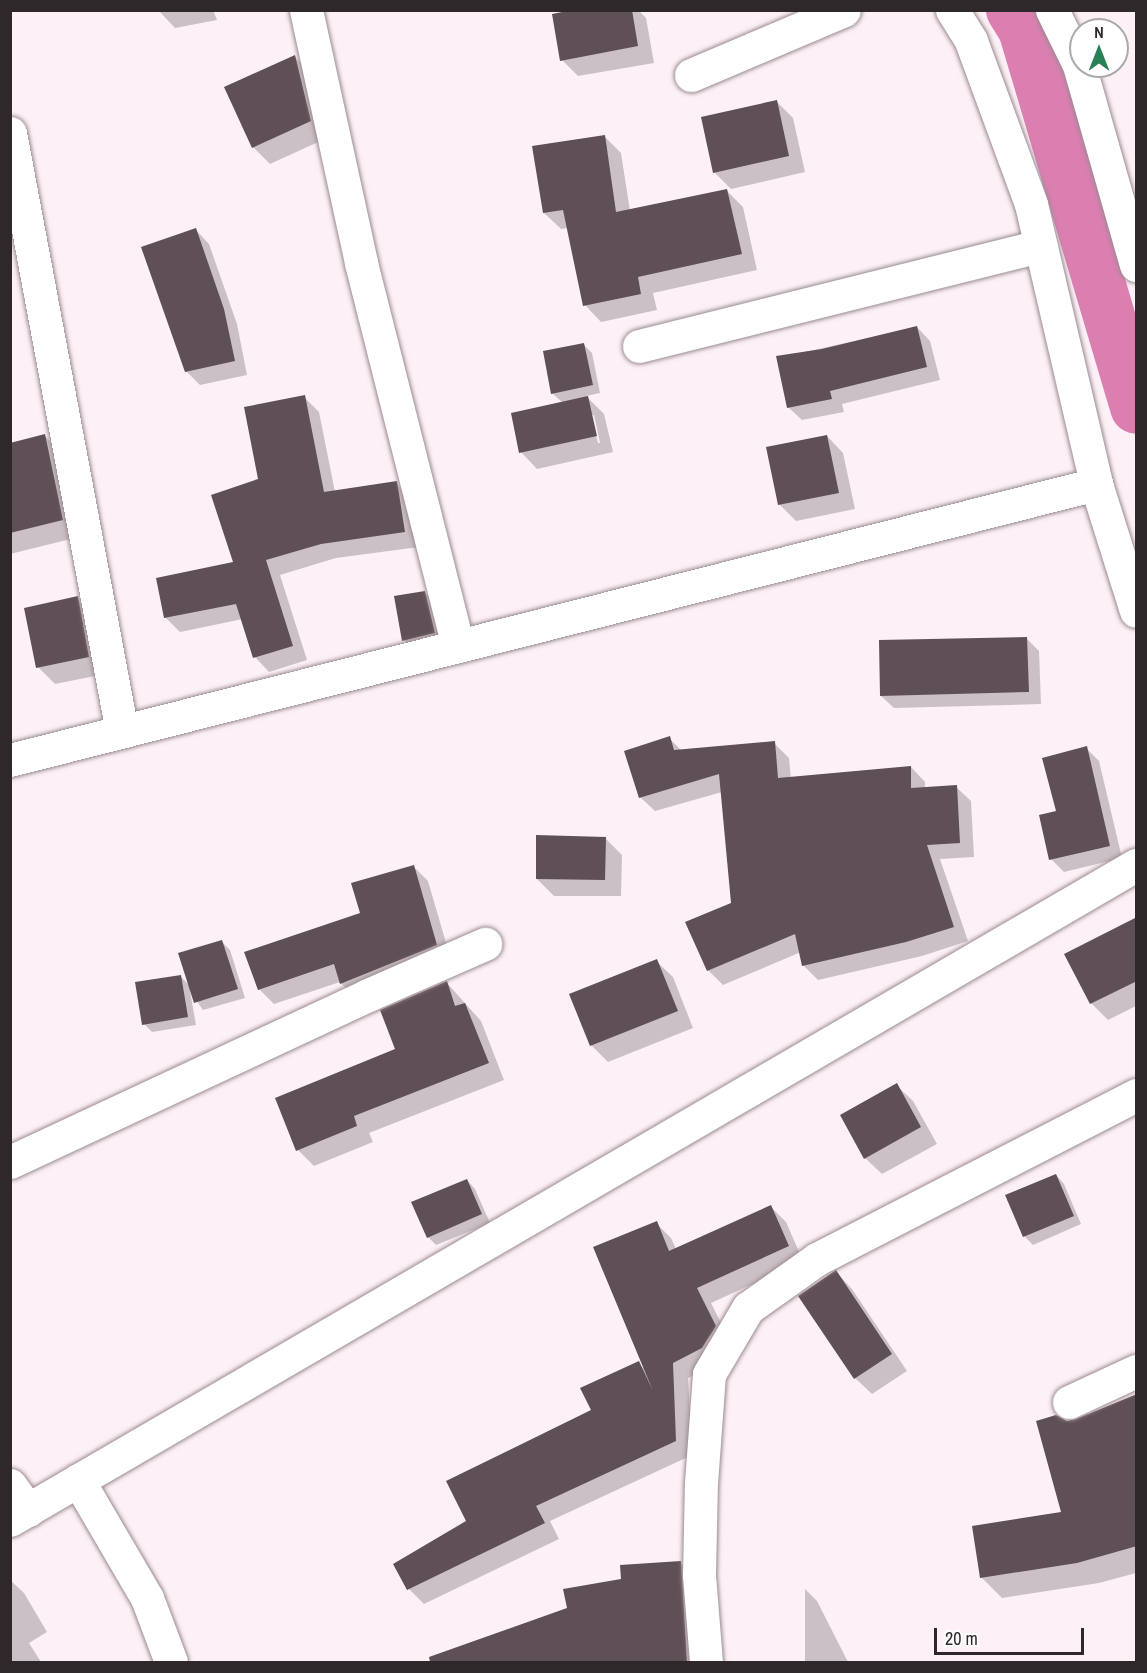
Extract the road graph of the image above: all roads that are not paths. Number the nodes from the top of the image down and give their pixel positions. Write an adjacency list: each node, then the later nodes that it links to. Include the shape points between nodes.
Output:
1 (306, 10): 12 (street, via 361,263)
2 (844, 10): 5 (street)
3 (952, 10): 7 (street, via 971,41 1031,204)
4 (1052, 10): 8 (street, via 1079,65)
5 (691, 75)
6 (10, 133): 13 (street)
7 (1041, 246): 9 (street); 10 (street)
8 (1137, 265)
9 (639, 346)
10 (1096, 484): 11 (street); 12 (street)
11 (1137, 611)
12 (458, 646): 13 (street)
13 (122, 732): 14 (street)
14 (10, 760)
15 (1137, 865): 21 (street)
16 (485, 944): 18 (street)
17 (1137, 1095): 24 (street, via 817,1259 748,1308 709,1374 699,1575)
18 (10, 1162)
19 (1137, 1371): 20 (street)
20 (1069, 1402)
21 (78, 1480): 22 (street); 23 (street, via 147,1598)
22 (16, 1505)
23 (171, 1662)
24 (706, 1662)

